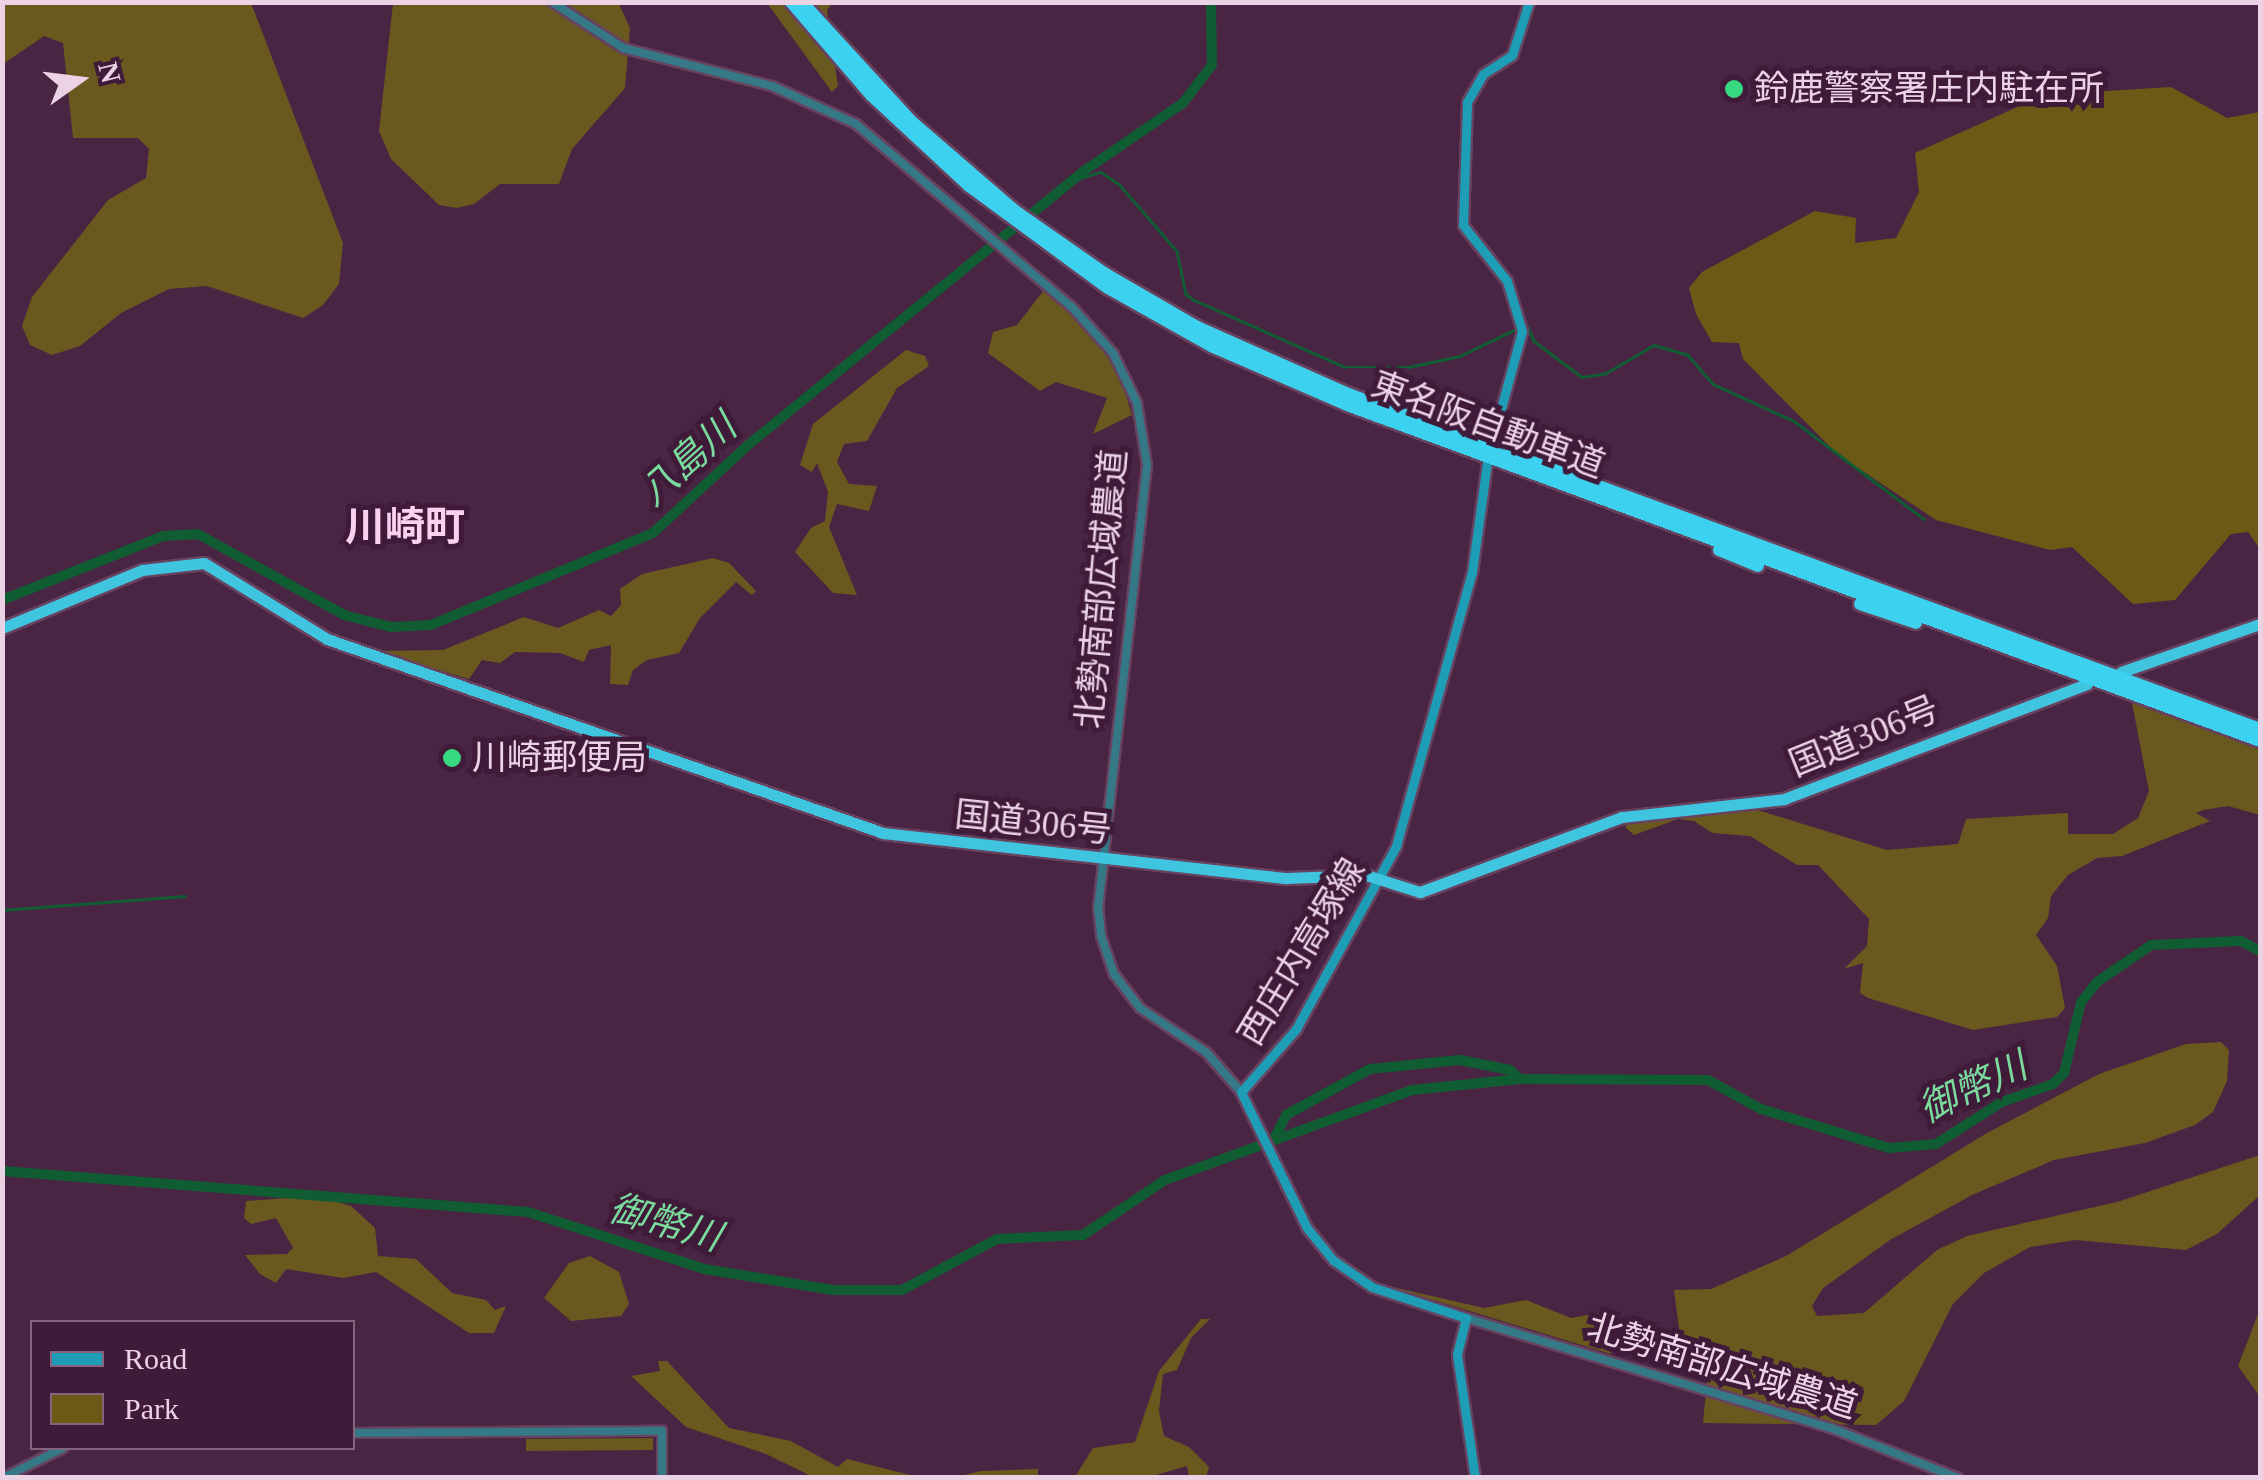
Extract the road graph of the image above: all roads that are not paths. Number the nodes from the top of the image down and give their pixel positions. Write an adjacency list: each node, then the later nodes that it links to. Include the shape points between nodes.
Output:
1 (552, 2): 19 (street, 北勢南部広域農道, via 623,48 772,86 835,112 1012,255 1112,353 1136,403 1146,452)
2 (791, 2): 5 (highway, 東名阪自動車道, via 893,116)
3 (802, 2): 5 (highway, 東名阪自動車道, via 901,112)
4 (1529, 2): 7 (main road, via 1512,56 1483,74 1467,102 1463,225 1508,281 1522,331)
5 (1010, 213): 6 (highway, 東名阪自動車道)
6 (1046, 240): 9 (highway, 東名阪自動車道, via 1140,308 1282,379); 17 (highway, 東名阪自動車道, via 1197,326 1348,394)
7 (1493, 438)
8 (1487, 463): 20 (main road, 西庄内高塚線, via 1472,572 1396,846)
9 (1624, 507): 10 (highway); 14 (highway, 東名阪自動車道)
10 (1758, 566)
11 (1860, 604): 14 (highway)
12 (2260, 624): 15 (highway)
13 (2, 628): 19 (highway, 国道306号, via 142,570 204,562 327,639 868,828)
14 (2020, 652): 18 (highway, 東名阪自動車道)
15 (2120, 672)
16 (2088, 684): 20 (highway, 国道306号, via 1784,799 1622,817 1420,892)
17 (2260, 730)
18 (2260, 741)
19 (1104, 857): 20 (highway, 国道306号, via 1286,878); 21 (street, 北勢南部広域農道, via 1099,923 1114,974 1140,1008 1206,1052)
20 (1381, 878): 21 (main road, 西庄内高塚線, via 1296,1029)
21 (1241, 1092): 22 (main road, 西庄内高塚線, via 1316,1240 1357,1278)
22 (1466, 1318): 27 (main road, via 1457,1354); 28 (street, 北勢南部広域農道, via 1831,1428)
23 (355, 1433): 26 (street, via 662,1431)
24 (59, 1450): 25 (street)
25 (3, 1478)
26 (662, 1478)
27 (1475, 1478)
28 (1958, 1478)

